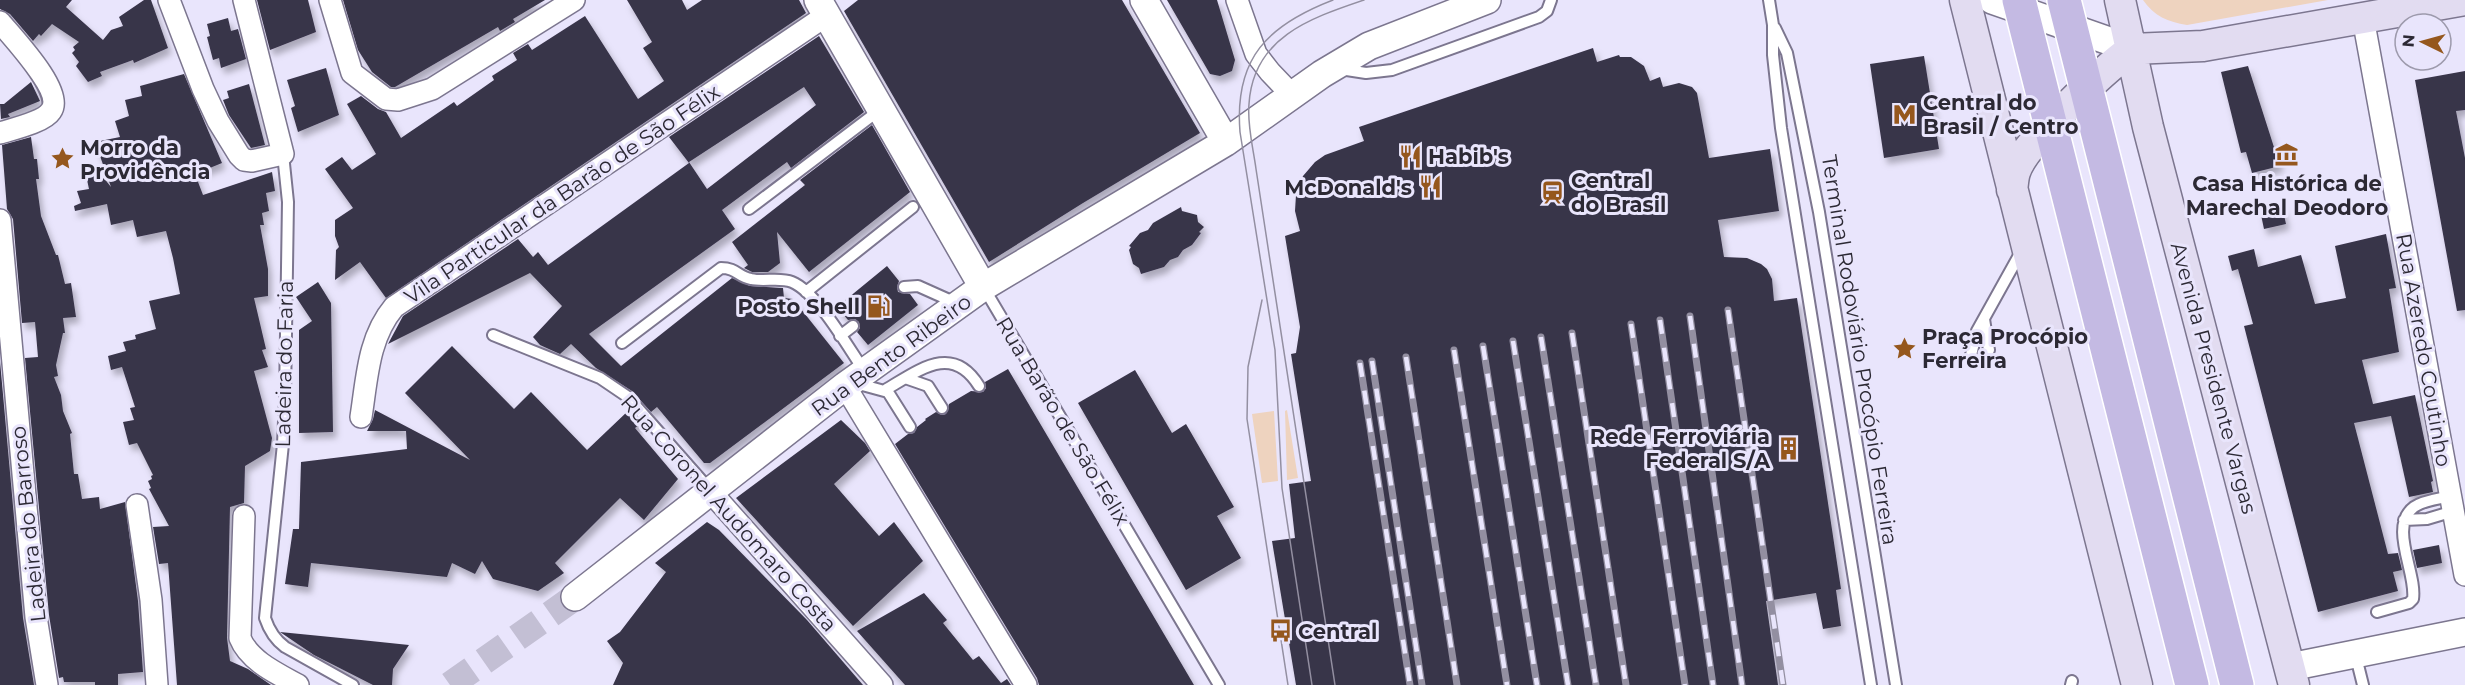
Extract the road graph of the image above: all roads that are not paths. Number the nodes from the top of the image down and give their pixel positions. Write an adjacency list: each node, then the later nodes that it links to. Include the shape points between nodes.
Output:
1 (169, 0): 27 (street, via 203,88 239,154 252,161)
2 (244, 0): 27 (street, Ladeira do Faria)
3 (330, 0): 4 (street, via 352,73 386,99 398,100 432,89)
4 (574, 0)
5 (1144, 0): 26 (street)
6 (1237, 0): 22 (street, via 1256,54)
7 (1487, 0): 20 (street, Rua Bento Ribeiro, via 1391,36)
8 (1551, 0): 20 (lane, via 1547,11 1539,17 1392,70 1366,73)
9 (1769, 0): 18 (lane)
10 (1965, 0): 28 (main road)
11 (2120, 0): 19 (main road, Avenida Presidente Vargas)
12 (2465, 0): 16 (main road)
13 (2010, 3): 15 (street); 24 (main road)
14 (822, 7): 23 (street, Rua Barão de São Félix); 48 (street, Vila Particular da Barão de São Félix, via 394,308 376,334)
15 (2067, 13): 19 (street); 21 (main road)
16 (2363, 18): 19 (main road, via 2203,46); 52 (street, Rua Azeredo Coutinho)
17 (0, 22): 25 (street, via 49,85 54,102 45,117)
18 (1773, 25): 68 (lane, via 1781,128); 69 (lane, Terminal Rodoviário Procópio Ferreira, via 1787,52 1819,212)
19 (2132, 49): 21 (main road); 60 (main road, Avenida Presidente Vargas, via 2148,128)
20 (1334, 68): 22 (street, Rua Bento Ribeiro)
21 (2086, 90): 24 (main road); 72 (main road)
22 (1292, 95): 26 (street, Rua Bento Ribeiro)
23 (881, 109): 30 (lane); 34 (street, Rua Barão de São Félix)
24 (2050, 126): 28 (main road, via 2018,165); 71 (main road)
25 (0, 133)
26 (1226, 142): 34 (street, Rua Bento Ribeiro)
27 (283, 154): 64 (lane, Ladeira do Faria, via 288,202 285,398 265,618 276,640 285,647)
28 (2012, 190): 32 (main road)
29 (913, 207): 35 (lane)
30 (749, 208)
31 (0, 220): 61 (street, Ladeira do Barroso, via 33,587)
32 (2025, 244): 37 (lane); 70 (main road)
33 (904, 287): 36 (lane, via 918,286)
34 (983, 287): 36 (street, Rua Bento Ribeiro); 67 (lane, Rua Barão de São Félix)
35 (806, 292): 40 (lane); 41 (lane, via 786,280 754,280 730,268 721,268)
36 (959, 305): 45 (street, Rua Bento Ribeiro)
37 (1984, 319): 42 (lane); 43 (lane)
38 (853, 326): 40 (lane)
39 (493, 335): 50 (lane, Rua Coronel Audomaro Costa, via 600,378 628,397)
40 (840, 336): 45 (lane)
41 (622, 343)
42 (1989, 350)
43 (1971, 355)
44 (905, 378): 45 (lane); 46 (lane, via 927,366 948,362 964,367); 47 (lane, via 928,386)
45 (862, 383): 49 (lane, via 891,395); 50 (street, Rua Bento Ribeiro); 66 (street)
46 (979, 386)
47 (942, 408)
48 (361, 417)
49 (910, 427)
50 (710, 491): 56 (street, Rua Bento Ribeiro); 65 (street, Rua Coronel Audomaro Costa)
51 (137, 505): 62 (street, via 151,600)
52 (2456, 512): 54 (lane); 54 (lane, via 2414,507); 55 (street, Rua Azeredo Coutinho)
53 (244, 516): 63 (street, via 240,638 244,649 273,672)
54 (2404, 520): 57 (lane, via 2413,599)
55 (2465, 575)
56 (575, 597)
57 (2377, 612)
58 (2465, 632): 59 (street)
59 (2355, 653): 60 (street); 73 (lane)
60 (2292, 676)
61 (48, 685)
62 (157, 685)
63 (298, 685)
64 (353, 685)
65 (882, 685)
66 (1026, 685)
67 (1219, 685)
68 (1871, 685)
69 (1896, 685)
70 (2137, 685)
71 (2192, 685)
72 (2237, 685)
73 (2363, 685)

